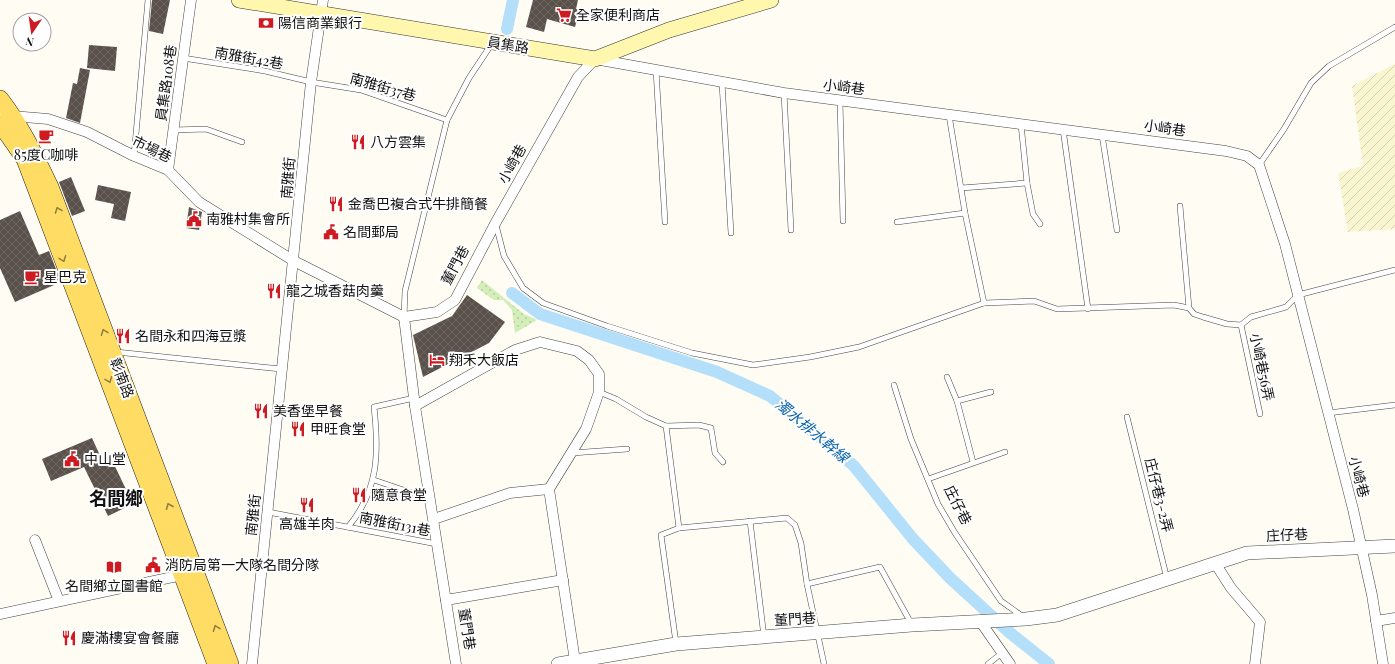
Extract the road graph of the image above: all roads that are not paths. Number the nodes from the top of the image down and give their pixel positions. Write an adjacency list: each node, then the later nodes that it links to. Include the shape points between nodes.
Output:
1 (148, 0): 24 (lane)
2 (191, 0): 8 (street, 員集路108巷)
3 (239, 0): 5 (main road, 員集路)
4 (771, 0): 9 (main road, via 669,30)
5 (322, 7): 7 (main road, 員集路); 11 (street, 南雅街)
6 (1395, 27): 25 (lane, via 1329,66 1311,83)
7 (492, 42): 9 (main road, 員集路); 18 (lane)
8 (183, 58): 11 (lane, 南雅街42巷, via 266,71); 21 (street, 員集路108巷)
9 (595, 59): 10 (street, 小崎巷); 32 (street, 小崎巷, via 578,77)
10 (656, 70): 12 (street, 小崎巷); 33 (lane)
11 (311, 82): 18 (lane, 南雅街37巷, via 361,90); 39 (street, 南雅街)
12 (722, 83): 13 (street, 小崎巷); 38 (lane)
13 (784, 93): 15 (street, 小崎巷); 36 (lane)
14 (0, 99): 17 (main road, 彰南路)
15 (840, 101): 16 (street, 小崎巷); 31 (lane)
16 (949, 114): 19 (street, 小崎巷); 28 (lane)
17 (4, 118): 24 (street, 市場巷, via 48,119 87,132); 47 (main road, 彰南路, via 34,154 50,187)
18 (447, 120): 45 (lane, via 405,291)
19 (1021, 124): 20 (street, 小崎巷); 27 (lane)
20 (1063, 128): 22 (street, 小崎巷); 44 (lane)
21 (174, 130): 23 (lane, via 206,130); 26 (street, 員集路108巷)
22 (1102, 134): 25 (street, 小崎巷, via 1226,151 1247,156); 37 (lane)
23 (242, 142)
24 (134, 156): 26 (street, 市場巷)
25 (1259, 165): 41 (street, 小崎巷, via 1285,244)
26 (168, 170): 39 (street, 市場巷, via 199,202)
27 (1027, 183): 28 (lane); 35 (lane, via 1033,214)
28 (960, 188): 30 (lane)
29 (1180, 206): 43 (lane)
30 (965, 213): 34 (lane); 42 (lane)
31 (844, 221)
32 (496, 222): 42 (lane, via 504,256 524,288 543,303 692,353 753,365 859,347); 45 (street, 董門巷, via 455,300 437,312)
33 (665, 222)
34 (897, 222)
35 (1040, 224)
36 (791, 230)
37 (1117, 230)
38 (731, 233)
39 (294, 261): 45 (street, 市場巷); 48 (street, 南雅街)
40 (1395, 270): 41 (lane)
41 (1298, 296): 46 (lane, via 1286,307 1250,317); 57 (street, 小崎巷)
42 (984, 303): 44 (lane, via 1034,301 1057,309)
43 (1189, 308): 44 (lane, via 1174,305); 46 (lane, via 1194,314 1203,317)
44 (1088, 309)
45 (404, 317): 54 (street, 董門巷)
46 (1241, 325): 56 (lane, 小崎巷56弄)
47 (104, 350): 48 (lane); 79 (main road, 彰南路, one-way to 79); 98 (main road, 彰南路, one-way to 47)
48 (280, 369): 69 (street, 南雅街)
49 (947, 377): 53 (lane)
50 (894, 385): 65 (lane, 庄仔巷, via 911,439)
51 (599, 392): 54 (street, via 599,374 589,360 578,351 540,342 515,350); 59 (lane); 62 (street, via 586,429)
52 (991, 392): 53 (lane)
53 (957, 401): 64 (lane)
54 (415, 402): 66 (lane, 南雅街131巷, via 374,407 377,436); 68 (street, 董門巷)
55 (1395, 405): 57 (lane)
56 (1260, 414)
57 (1328, 414): 77 (street, 小崎巷)
58 (1127, 417): 81 (lane, 庄仔巷3-2弄)
59 (666, 426): 63 (lane, via 699,425 711,428 715,452); 73 (lane)
60 (627, 449): 62 (lane)
61 (1006, 452): 64 (lane)
62 (571, 454): 67 (street)
63 (723, 462)
64 (973, 462): 65 (lane)
65 (928, 479): 87 (lane, 庄仔巷, via 938,504 976,566 1001,600)
66 (374, 480): 68 (lane); 72 (lane, 南雅街131巷, via 357,516)
67 (549, 489): 70 (street, via 510,493); 80 (street)
68 (431, 500): 70 (street, 董門巷)
69 (268, 512): 72 (lane, 南雅街131巷); 99 (street, 南雅街)
70 (434, 519): 75 (street, 董門巷)
71 (750, 521): 73 (lane); 82 (lane, via 787,518 795,525 801,543); 92 (lane)
72 (348, 527): 75 (lane, 南雅街131巷)
73 (679, 528): 93 (lane, via 661,535)
74 (35, 540): 84 (street)
75 (437, 544): 83 (street, 董門巷)
76 (1395, 546): 77 (street, 庄仔巷)
77 (1361, 547): 78 (street, 庄仔巷, via 1247,553); 89 (street)
78 (1215, 562): 81 (street, 庄仔巷); 105 (street, via 1231,588 1260,622)
79 (182, 575): 84 (street); 97 (main road, 彰南路)
80 (563, 580): 83 (street, 董門巷); 95 (street)
81 (1167, 580): 87 (street, 庄仔巷, via 1057,614)
82 (807, 584): 90 (lane, via 880,567); 91 (lane)
83 (446, 600): 100 (street, 董門巷)
84 (59, 601): 85 (street)
85 (0, 614)
86 (1395, 618): 89 (street)
87 (1023, 620): 88 (street, 董門巷)
88 (980, 621): 90 (street, 董門巷); 94 (street)
89 (1376, 621): 106 (street)
90 (912, 625): 91 (street, 董門巷)
91 (818, 634): 92 (street, 董門巷); 102 (lane)
92 (764, 638): 93 (street, 董門巷)
93 (676, 644): 96 (street, 董門巷)
94 (1002, 653): 103 (lane); 104 (street)
95 (575, 661): 96 (street, 董門巷); 101 (street, 董門巷)
96 (600, 661)
97 (216, 664)
98 (230, 664)
99 (252, 664)
100 (456, 664)
101 (558, 664)
102 (824, 664)
103 (988, 664)
104 (1010, 664)
105 (1255, 664)
106 (1383, 664)

